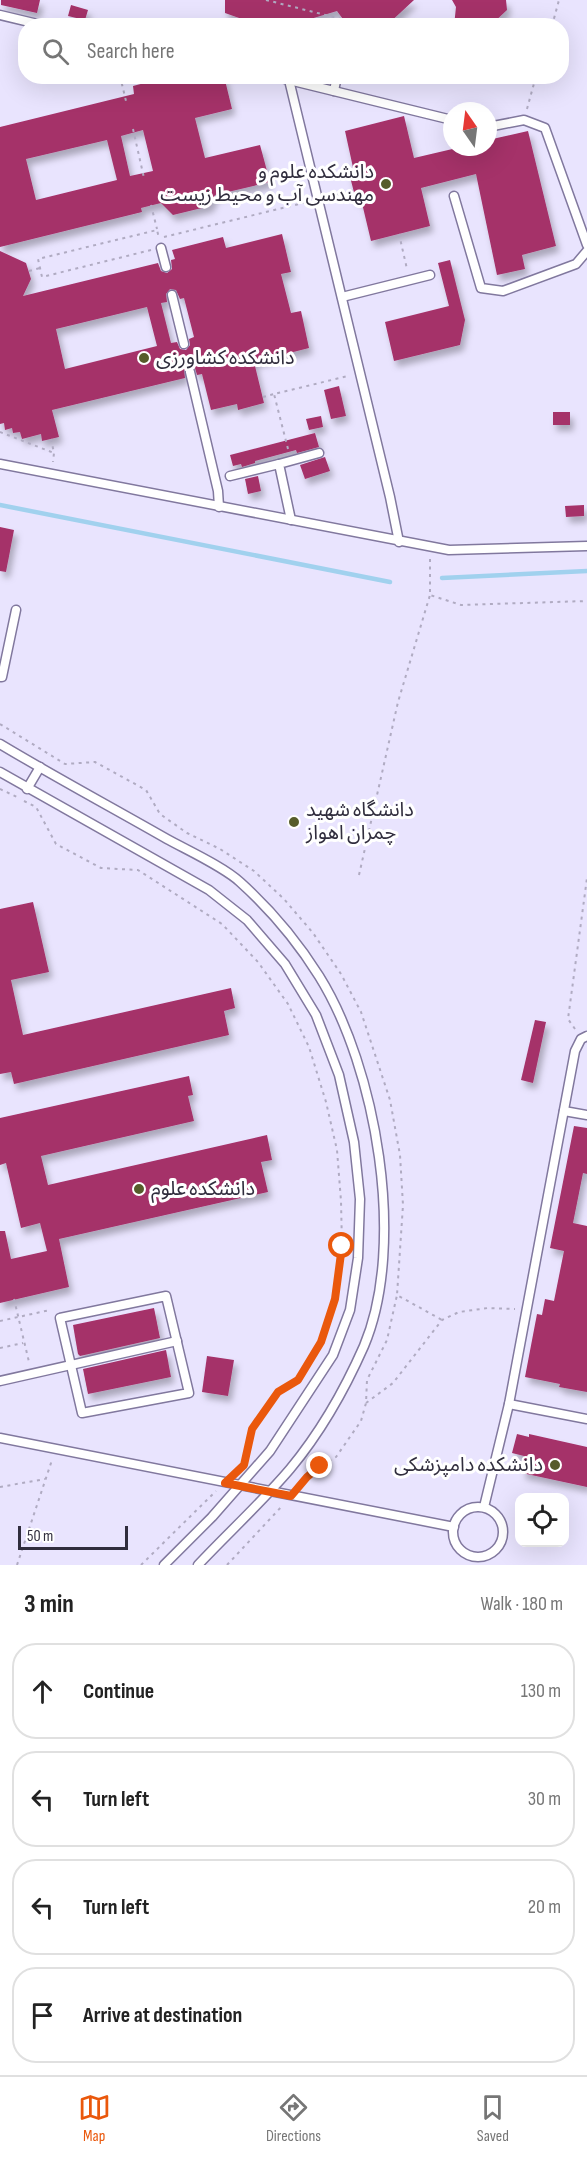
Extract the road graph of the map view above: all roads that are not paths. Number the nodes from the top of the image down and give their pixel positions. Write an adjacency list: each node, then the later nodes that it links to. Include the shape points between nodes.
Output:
1 (0, 15): 2 (lane)
2 (18, 19)
3 (290, 84): 16 (lane)
4 (305, 84): 6 (lane)
5 (335, 84): 6 (lane)
6 (334, 91): 7 (lane)
7 (443, 118)
8 (497, 126): 10 (lane, via 524,120 545,128)
9 (454, 196): 12 (lane, via 481,288 503,291 576,264)
10 (587, 245)
11 (161, 248): 13 (lane)
12 (587, 251)
13 (166, 267)
14 (430, 275): 16 (lane)
15 (172, 294): 17 (lane)
16 (342, 297): 25 (lane)
17 (184, 344)
18 (190, 372): 23 (lane)
19 (319, 453): 21 (lane)
20 (0, 464): 23 (lane)
21 (279, 464): 22 (lane); 24 (lane)
22 (230, 476)
23 (219, 507): 24 (lane)
24 (291, 520): 25 (lane)
25 (399, 542): 26 (lane, via 461,550)
26 (587, 546)
27 (15, 610): 28 (lane)
28 (0, 677)
29 (3, 745): 30 (lane); 31 (lane)
30 (0, 757)
31 (40, 767): 33 (lane); 44 (lane, via 238,880 279,920 319,976 349,1035 374,1126 384,1189 378,1304 364,1345 333,1407 290,1468)
32 (0, 772): 33 (lane)
33 (27, 789): 43 (lane, via 208,890 247,920 285,963 316,1015 339,1075 354,1142 360,1199 358,1258 350,1310 333,1355 270,1451)
34 (584, 1037): 35 (lane, via 575,1051)
35 (564, 1111): 36 (lane); 40 (lane)
36 (587, 1115)
37 (177, 1341): 38 (lane); 38 (lane, via 166,1296 60,1318); 38 (lane, via 189,1393 82,1413)
38 (70, 1364): 39 (lane)
39 (0, 1381)
40 (509, 1404): 41 (lane); 45 (lane)
41 (587, 1419)
42 (0, 1438): 43 (lane)
43 (240, 1485): 44 (lane); 48 (lane)
44 (268, 1491): 46 (lane); 49 (lane)
45 (484, 1507): 46 (lane, via 463,1512); 47 (lane, via 494,1512 504,1532 494,1551)
46 (454, 1527): 47 (lane, via 462,1551)
47 (478, 1561)
48 (164, 1565)
49 (198, 1565)

